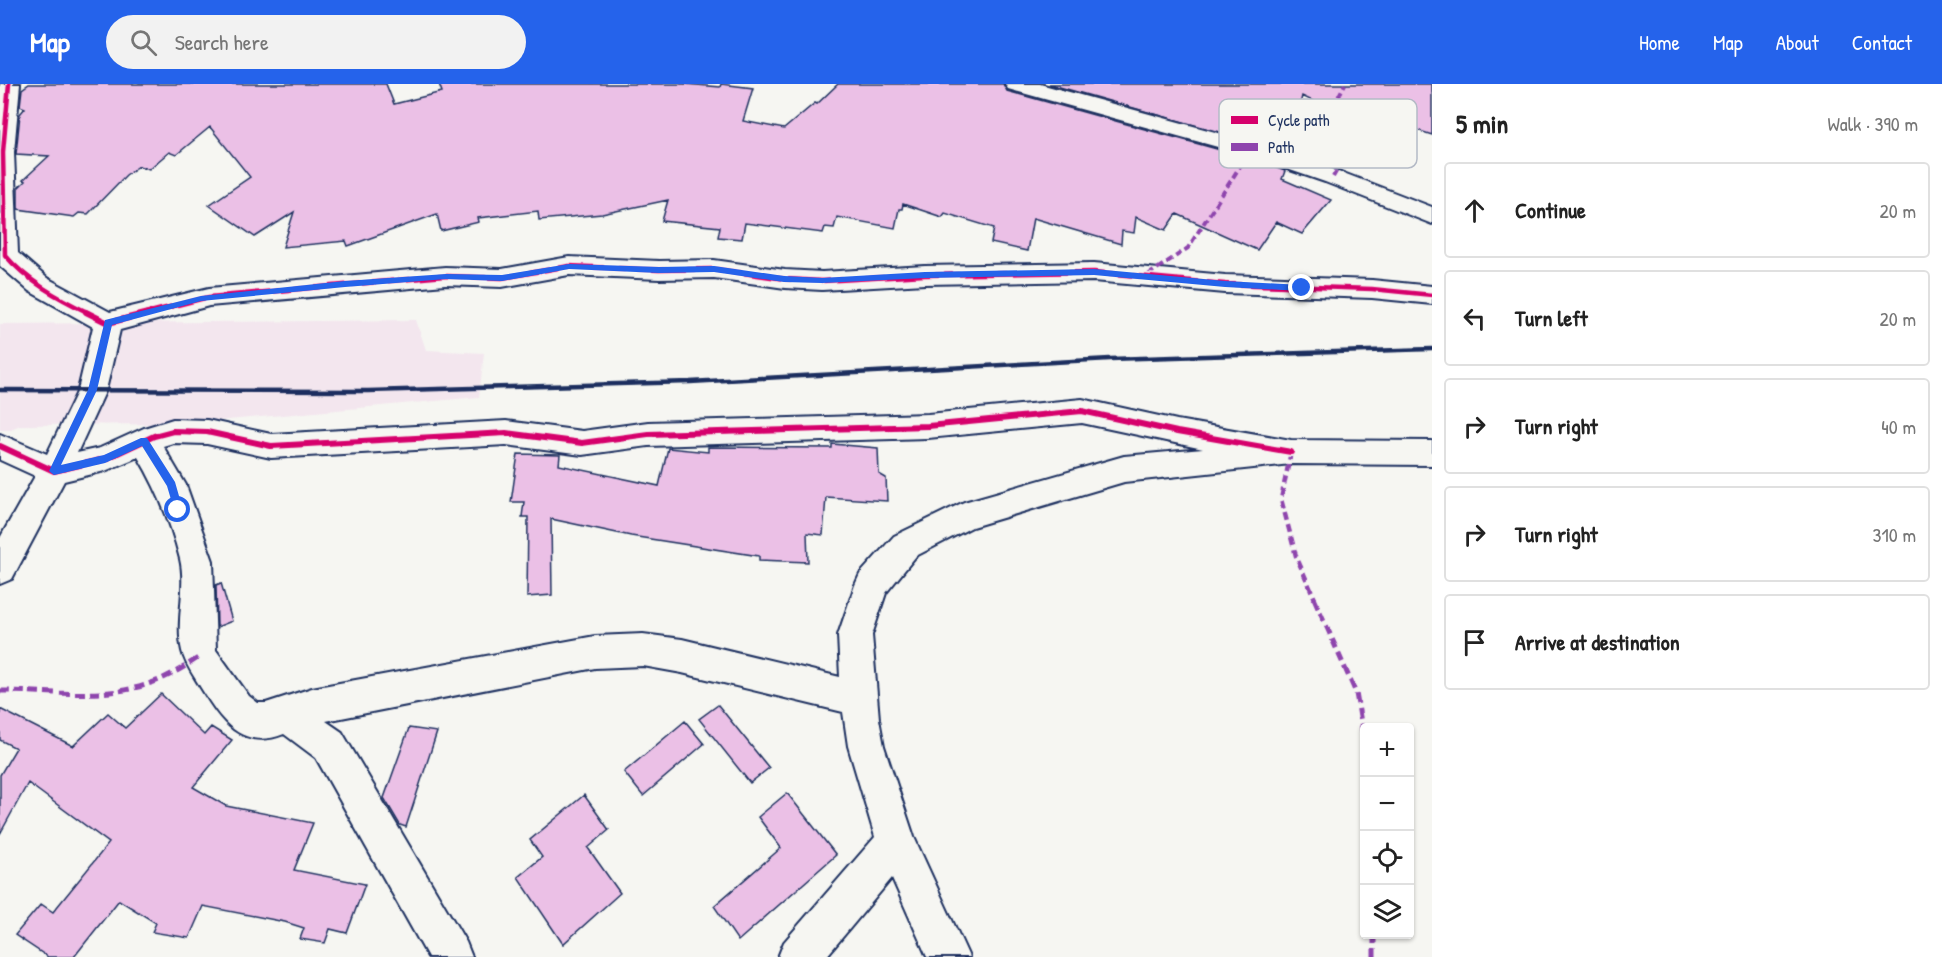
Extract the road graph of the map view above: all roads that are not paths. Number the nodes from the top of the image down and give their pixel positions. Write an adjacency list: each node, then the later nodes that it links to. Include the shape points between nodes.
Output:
1 (9, 84): 7 (street, via 3,152 5,255 61,299)
2 (1016, 84): 3 (street)
3 (1219, 139)
4 (1308, 168): 5 (street)
5 (1432, 216)
6 (1432, 295): 7 (street, via 1225,284 1094,272 822,281 714,269 569,266 502,278 446,276 209,297)
7 (108, 322): 12 (street, via 92,390)
8 (144, 441): 10 (street, via 173,431 192,430 271,446 506,433 582,442 648,434 928,426 1082,411); 12 (street, via 105,459); 15 (street, via 171,485 197,561 198,640 203,660 241,713 258,721 273,722)
9 (0, 446): 12 (street)
10 (1291, 452): 11 (street); 14 (street, via 1124,469 964,516 905,546 872,585 855,635)
11 (1432, 453)
12 (54, 471): 13 (street)
13 (0, 569)
14 (860, 699): 15 (street, via 643,650 595,652 324,703); 16 (street, via 866,746)
15 (288, 715): 17 (street, via 328,745)
16 (896, 842): 18 (street); 19 (street)
17 (451, 957)
18 (799, 957)
19 (948, 957)

